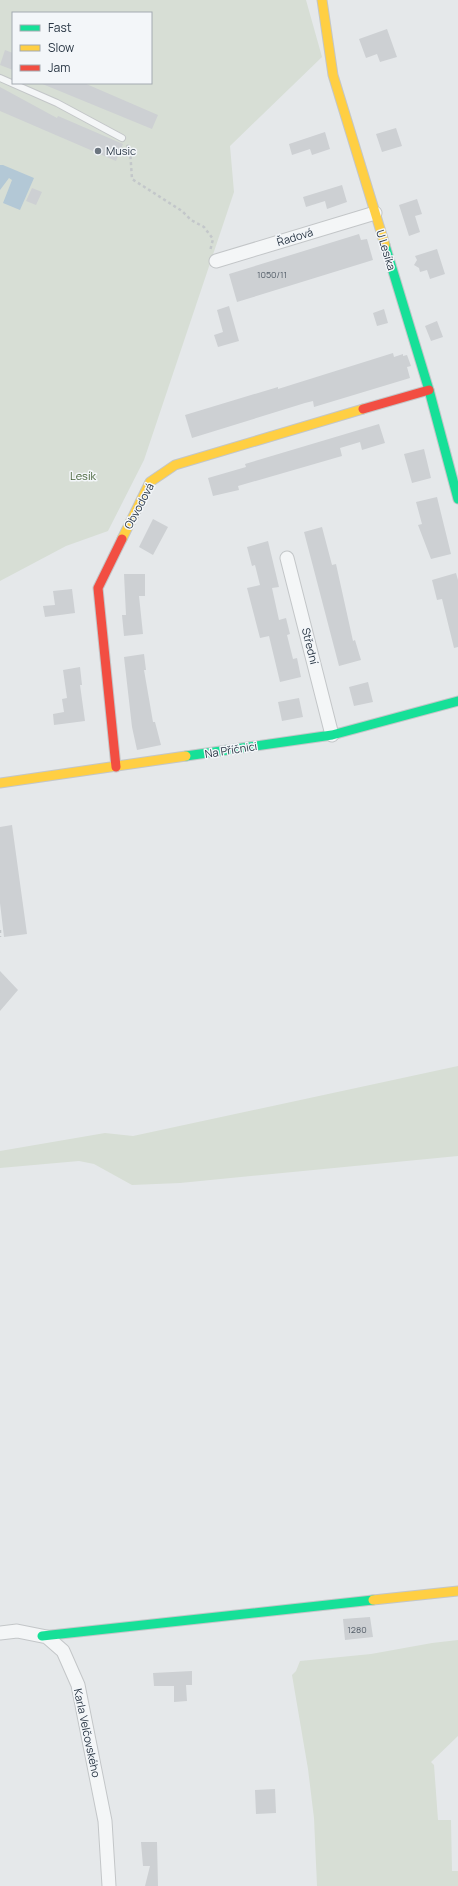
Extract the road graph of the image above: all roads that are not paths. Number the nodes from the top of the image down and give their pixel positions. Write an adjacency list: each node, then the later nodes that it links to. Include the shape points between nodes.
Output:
1 (322, 0): 6 (street, U Lesíka, via 333,75)
2 (0, 78): 3 (lane)
3 (12, 83)
4 (14, 84): 5 (lane, via 57,103)
5 (122, 138)
6 (375, 213): 7 (street, Řadová); 8 (street, U Lesíka)
7 (216, 261)
8 (429, 390): 9 (street, U Lesíka); 13 (street, Obvodová, via 174,465 150,482 98,588)
9 (458, 499)
10 (287, 558): 12 (street, Střední)
11 (458, 701): 12 (street, Na Příčnici)
12 (332, 734): 13 (street, Na Příčnici)
13 (116, 767): 14 (street, Na Příčnici)
14 (0, 783)
15 (458, 1591): 17 (street)
16 (0, 1633): 17 (street, Karla Velčovského, via 17,1631)
17 (42, 1636): 18 (street, Karla Velčovského, via 47,1637 63,1651 78,1685 105,1821)
18 (110, 1886)

